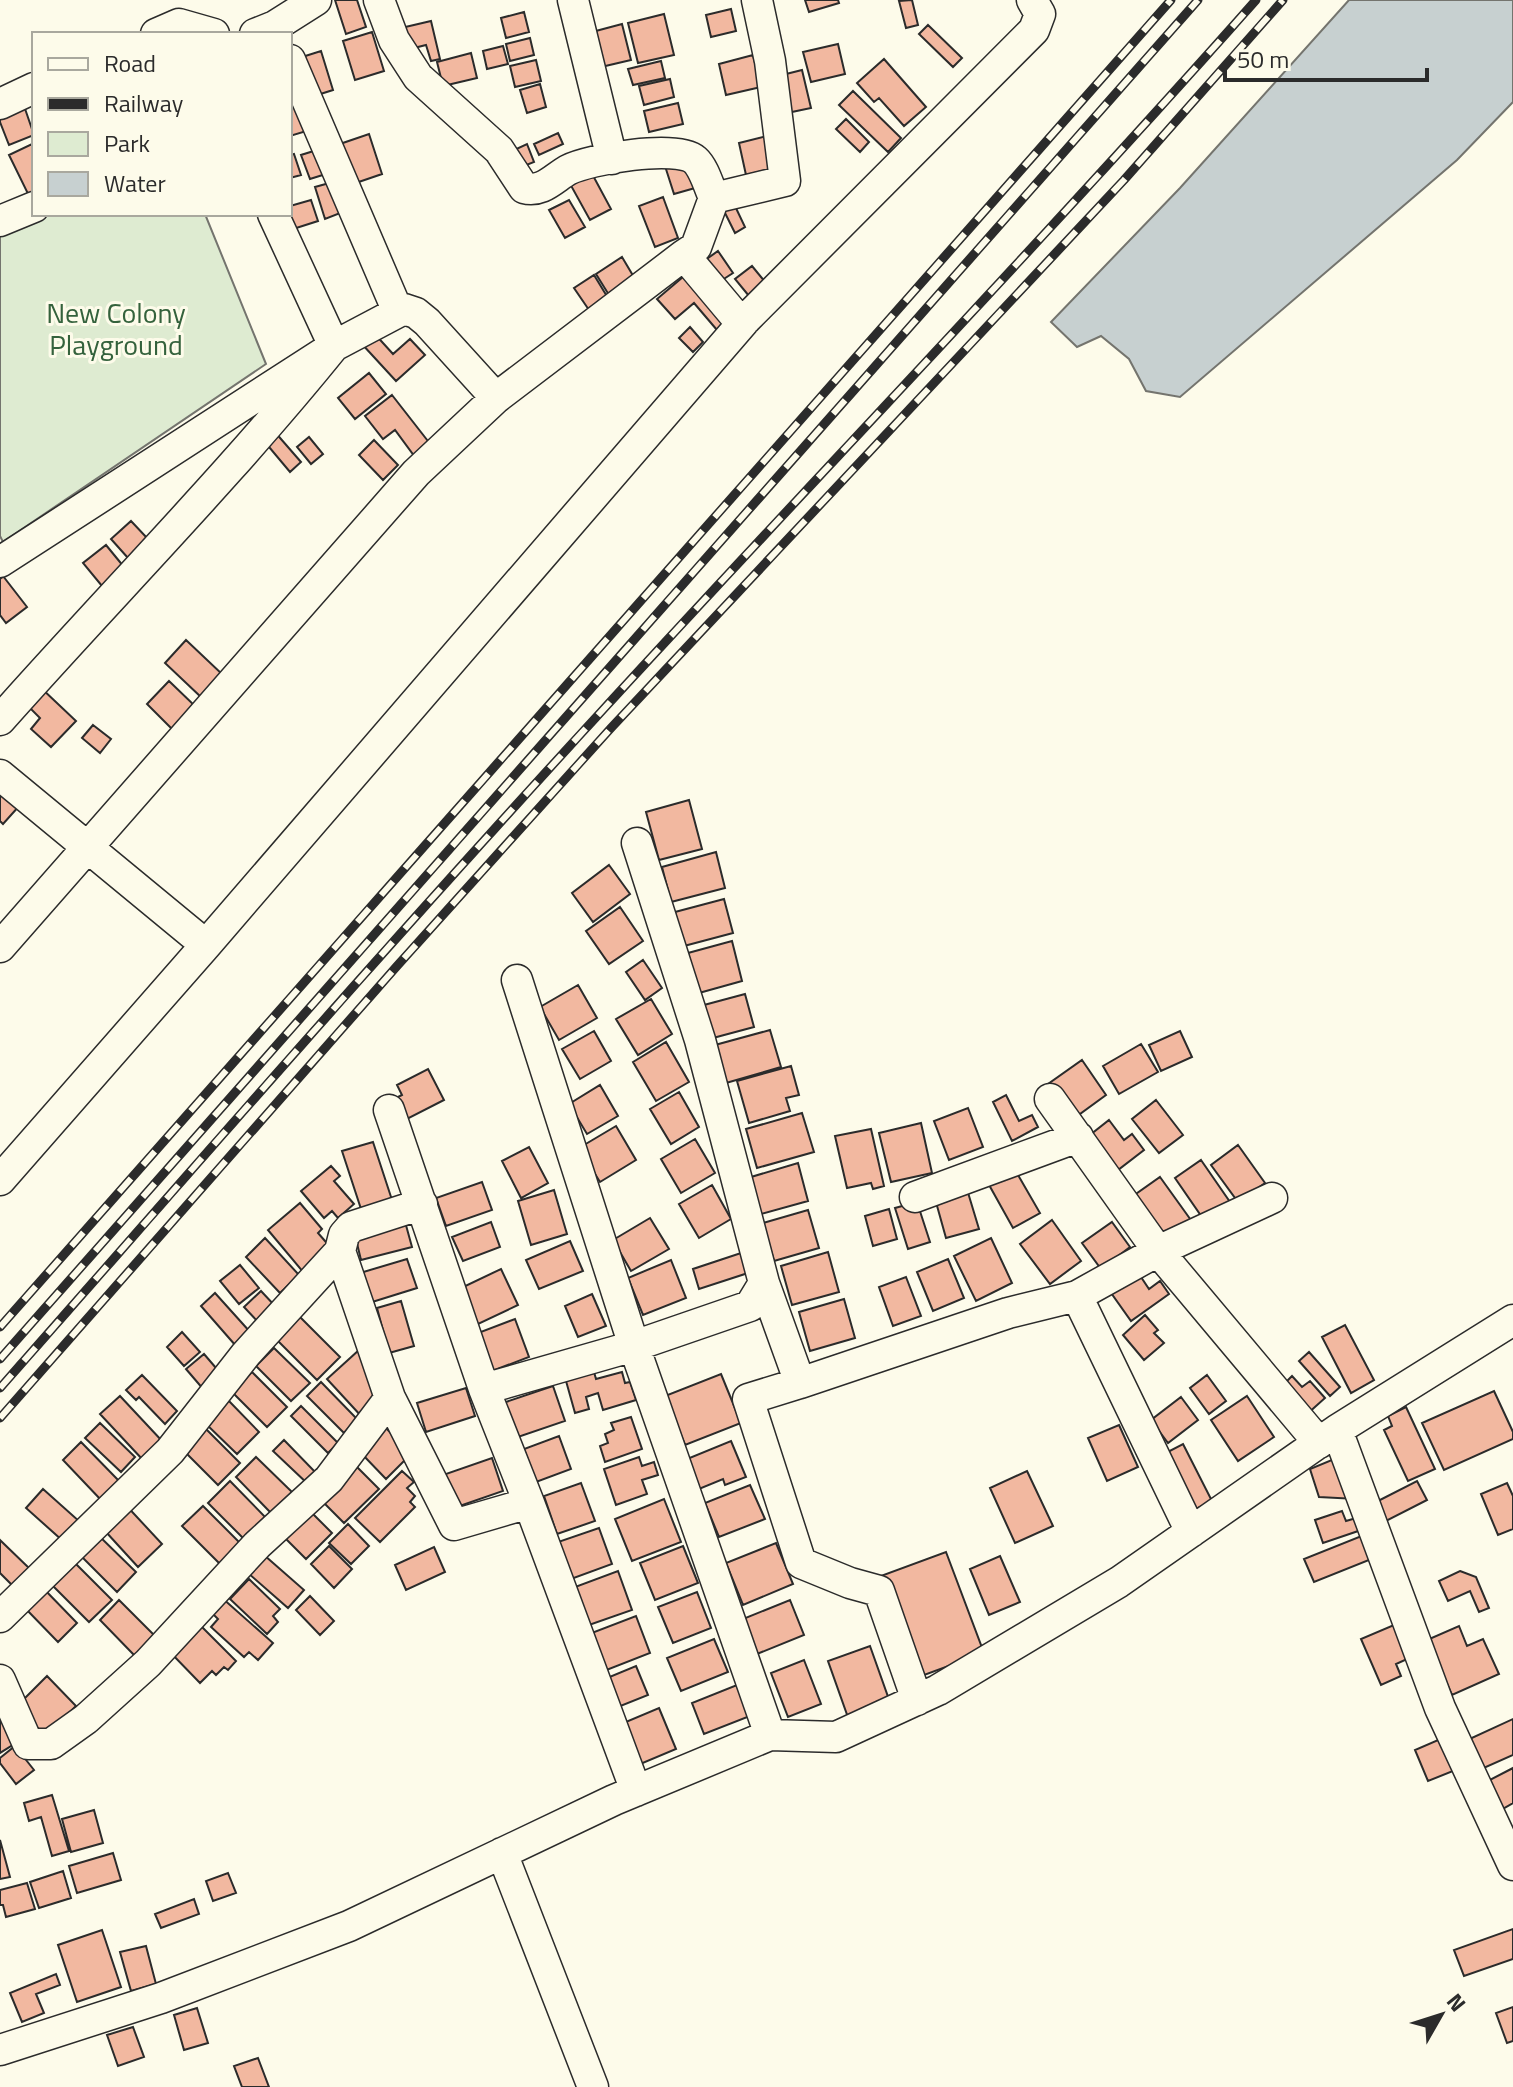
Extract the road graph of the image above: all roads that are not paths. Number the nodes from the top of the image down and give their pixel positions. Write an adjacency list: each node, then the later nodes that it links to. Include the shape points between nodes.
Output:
1 (316, 0): 7 (street)
2 (379, 0): 12 (street, via 394,40 418,77 499,150 524,188 539,189 572,168)
3 (573, 0): 12 (street)
4 (757, 0): 13 (street, via 785,181)
5 (1032, 0): 19 (street, via 1040,14 1020,47)
6 (172, 23): 8 (street)
7 (270, 31)
8 (206, 32)
9 (292, 65): 18 (street)
10 (32, 89): 11 (street)
11 (0, 104)
12 (612, 159): 13 (street, via 688,155 698,161)
13 (714, 198): 17 (street, via 696,247)
14 (32, 208): 16 (street)
15 (274, 216): 20 (street)
16 (0, 221)
17 (684, 255): 19 (street, via 736,317); 21 (street)
18 (398, 312): 20 (street); 21 (street, via 416,313)
19 (746, 319): 27 (street)
20 (334, 346): 22 (street); 23 (street, via 273,423)
21 (496, 398): 26 (street, via 416,473)
22 (0, 562)
23 (0, 720)
24 (0, 775): 26 (street)
25 (637, 843): 39 (street, via 700,1040)
26 (88, 846): 27 (street); 28 (street)
27 (206, 945): 33 (street)
28 (0, 947)
29 (517, 980): 42 (street)
30 (1050, 1099): 32 (street)
31 (389, 1110): 36 (street)
32 (1078, 1137): 34 (street); 38 (street)
33 (0, 1180)
34 (915, 1197)
35 (1272, 1198): 38 (street)
36 (422, 1204): 37 (street, via 351,1227); 44 (street)
37 (340, 1251): 45 (street); 49 (street, via 246,1354 170,1451)
38 (1158, 1251): 40 (street); 46 (street)
39 (764, 1283): 42 (street, via 750,1306); 43 (street)
40 (1077, 1296): 43 (street, via 1008,1313); 48 (street)
41 (1513, 1320): 46 (street)
42 (634, 1346): 44 (street); 52 (street)
43 (800, 1383): 51 (street, via 748,1399 801,1563 879,1591)
44 (484, 1389): 47 (street)
45 (390, 1398): 47 (street, via 454,1525); 50 (street, via 329,1479 86,1719 51,1744 28,1744)
46 (1328, 1437): 48 (street); 55 (street, via 1440,1708)
47 (529, 1503): 53 (street)
48 (1191, 1532): 51 (street, via 1119,1582)
49 (0, 1617)
50 (0, 1680)
51 (917, 1700): 52 (street, via 836,1737)
52 (770, 1735): 53 (street)
53 (636, 1791): 54 (street)
54 (502, 1853): 56 (street, via 349,1926 161,1998); 57 (street)
55 (1513, 1865)
56 (0, 2050)
57 (593, 2087)

